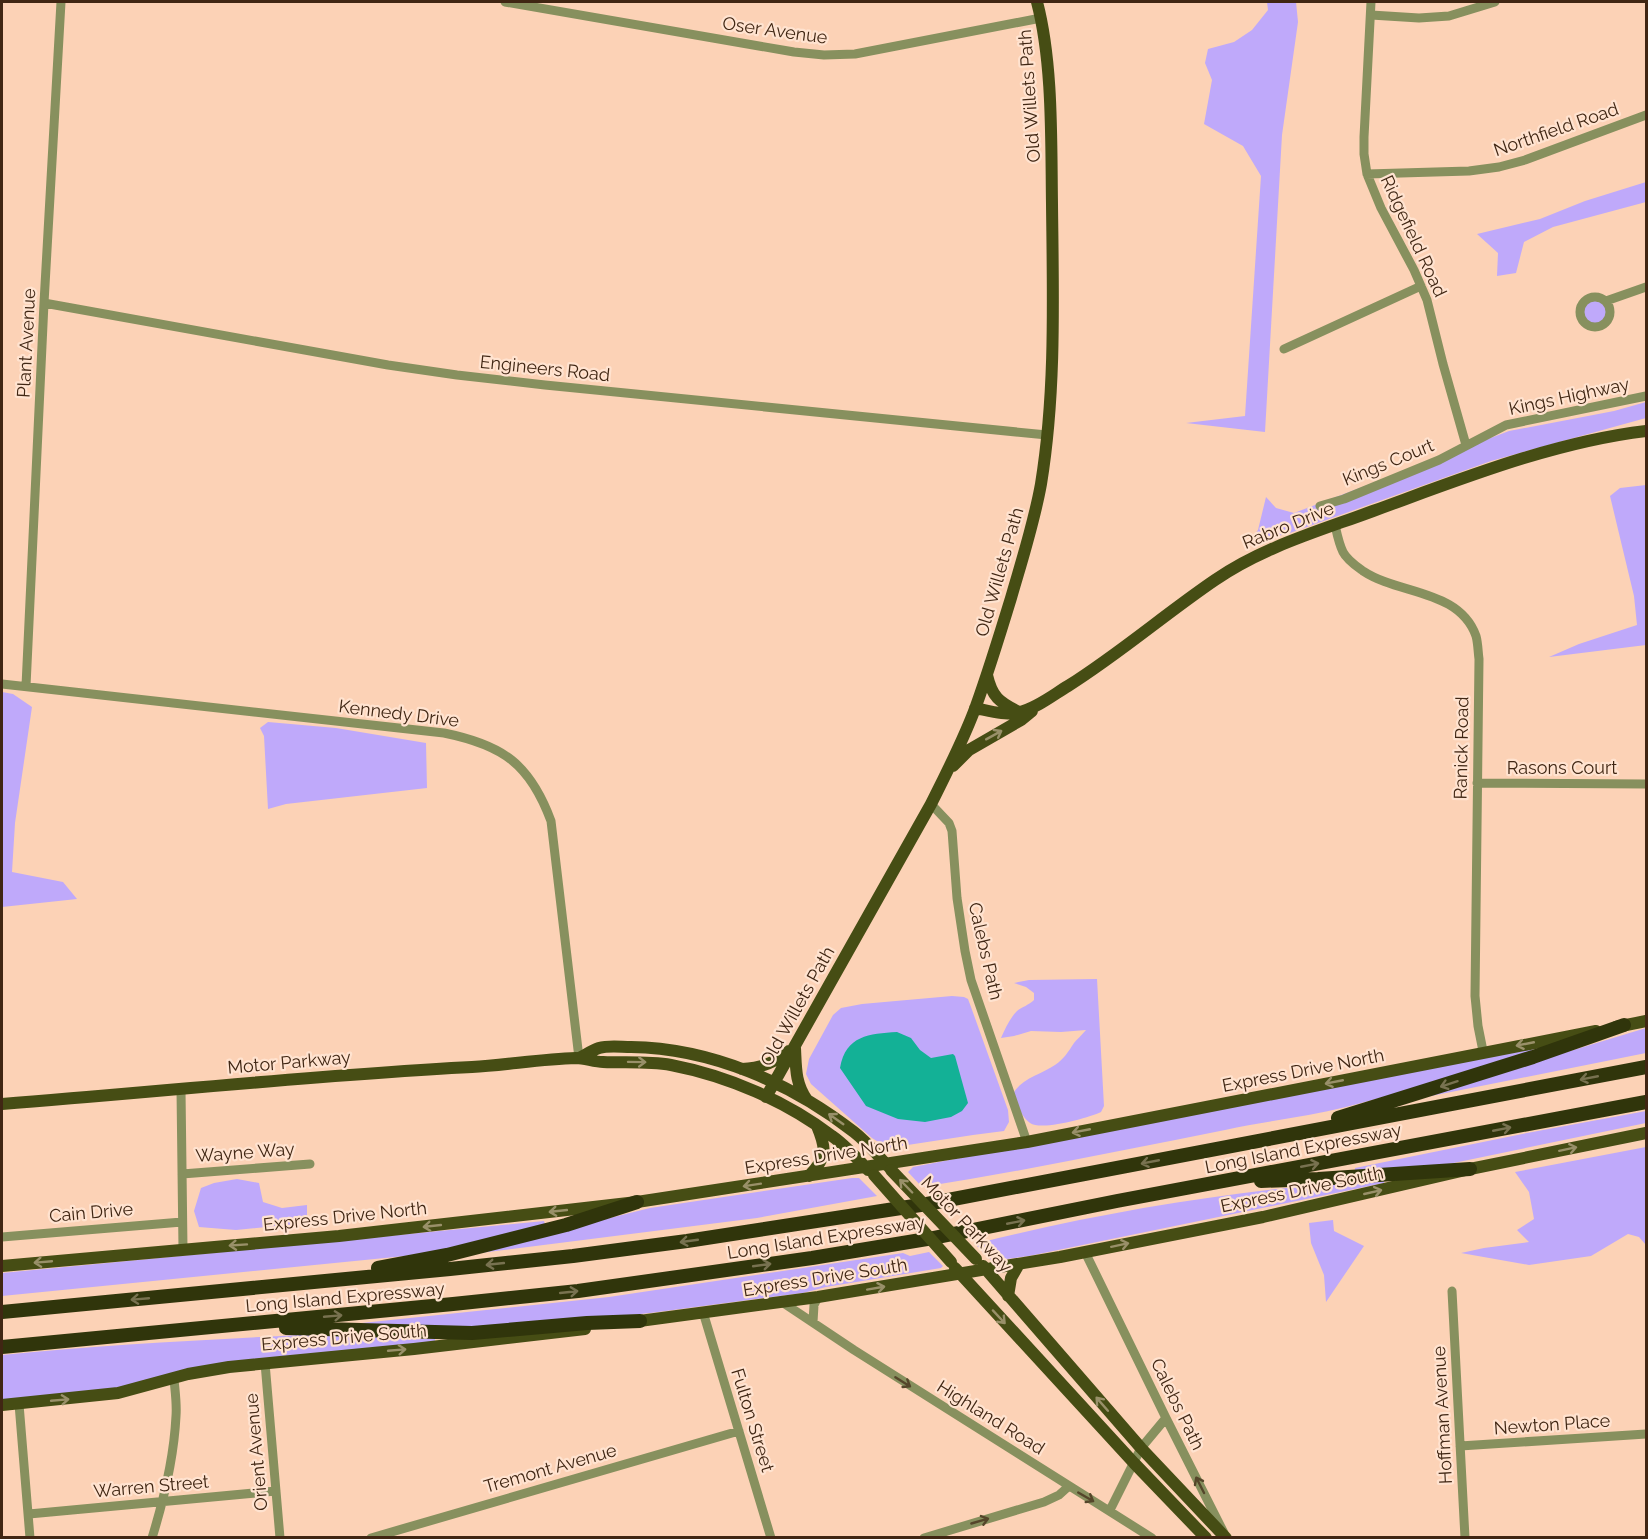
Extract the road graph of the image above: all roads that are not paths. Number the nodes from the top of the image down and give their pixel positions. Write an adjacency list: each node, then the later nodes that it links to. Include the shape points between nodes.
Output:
1 (61, 2): 13 (street, Plant Avenue)
2 (505, 2): 7 (street, Oser Avenue, via 824,55 855,54)
3 (1037, 2): 7 (main road, Old Willets Path)
4 (1371, 2): 6 (street, Ridgefield Road)
5 (1495, 2): 6 (street, via 1449,16)
6 (1371, 15): 9 (street, Ridgefield Road, via 1364,137)
7 (1041, 18): 17 (main road, Old Willets Path, via 1048,75 1053,228 1053,350)
8 (1647, 115): 9 (street, Northfield Road, via 1499,167)
9 (1367, 174): 10 (street, Ridgefield Road)
10 (1421, 286): 14 (street); 18 (street, Ridgefield Road)
11 (1647, 287): 12 (street)
12 (1606, 301)
13 (44, 303): 17 (street, Engineers Road, via 456,375); 23 (street, Plant Avenue)
14 (1284, 349)
15 (1647, 396): 18 (street, Kings Highway, via 1506,425)
16 (1647, 431): 20 (main road, Rabro Drive, via 1586,442 1506,464)
17 (1047, 435): 21 (main road, Old Willets Path, via 1034,517)
18 (1466, 445): 19 (street, Kings Court, via 1439,460)
19 (1320, 506)
20 (1335, 525): 24 (main road, Rabro Drive, via 1266,550 1238,565); 28 (street, Ranick Road, via 1343,554 1356,567 1373,578 1448,603 1470,625 1477,638 1479,659)
21 (987, 674): 25 (main road, Old Willets Path); 26 (main road, via 995,697)
22 (2, 684): 23 (street, Kennedy Drive)
23 (26, 686): 35 (street, Kennedy Drive, via 444,733 488,745 506,755 535,784 551,821)
24 (1043, 702): 26 (main road, Rabro Drive); 27 (main road, one-way to 24, via 969,750 1022,720)
25 (975, 708): 26 (main road, Rabro Drive, via 1000,714); 27 (main road, Old Willets Path)
26 (1020, 712)
27 (947, 771): 30 (main road, Old Willets Path)
28 (1477, 783): 29 (street, Rasons Court); 34 (street, Ranick Road, via 1475,996)
29 (1647, 784)
30 (931, 804): 33 (main road, Old Willets Path); 46 (street, Calebs Path, via 950,823 957,898 971,978)
31 (1647, 1021): 32 (main road, Express Drive North)
32 (1624, 1025): 34 (main road, Express Drive North, one-way to 34); 47 (highway, one-way to 47, via 1348,1115)
33 (795, 1046): 37 (main road, via 762,1067); 38 (main road, Old Willets Path); 41 (main road, via 796,1075)
34 (1483, 1051): 46 (main road, Express Drive North, one-way to 46)
35 (579, 1058): 37 (main road, Motor Parkway, via 600,1048 651,1047); 39 (main road, Motor Parkway); 40 (main road, Motor Parkway, one-way to 40, via 670,1065 702,1072)
36 (1647, 1067): 47 (highway, Long Island Expressway, one-way to 47)
37 (740, 1069): 38 (main road, Motor Parkway)
38 (774, 1083): 40 (main road, Old Willets Path); 41 (main road, Motor Parkway)
39 (181, 1090): 43 (main road, Motor Parkway); 52 (street)
40 (766, 1097): 44 (main road, Motor Parkway)
41 (808, 1101): 49 (main road, Motor Parkway, one-way to 41, via 855,1133)
42 (1647, 1102): 54 (highway, Long Island Expressway, one-way to 42)
43 (2, 1104)
44 (817, 1126): 51 (main road, Motor Parkway); 53 (main road, via 824,1143 823,1158)
45 (1647, 1133): 50 (main road, Express Drive South, one-way to 45)
46 (1027, 1142): 49 (main road, Express Drive North)
47 (1180, 1157): 65 (highway, Long Island Expressway, one-way to 65, via 927,1204 698,1239)
48 (310, 1164): 52 (street, Wayne Way)
49 (889, 1167): 51 (main road, Express Drive North); 62 (main road, Motor Parkway, one-way to 49, bridge)
50 (1470, 1169): 54 (highway); 59 (main road, Express Drive South, one-way to 50, via 1263,1217)
51 (870, 1171): 53 (main road, Express Drive North); 63 (main road, Motor Parkway, bridge)
52 (182, 1174): 56 (street)
53 (809, 1176): 55 (main road, Express Drive North, one-way to 55)
54 (1232, 1180): 73 (highway, Long Island Expressway, one-way to 54, via 578,1291 692,1276 933,1238)
55 (637, 1202): 58 (main road, Express Drive North, one-way to 58, via 339,1236); 65 (highway, via 447,1255)
56 (182, 1222): 57 (street, Cain Drive); 58 (street)
57 (2, 1237)
58 (183, 1249): 61 (main road, Express Drive North, one-way to 61)
59 (1085, 1252): 60 (main road, Express Drive South); 79 (street, Calebs Path)
60 (1019, 1264): 62 (main road, Express Drive South); 66 (main road, via 1011,1278)
61 (2, 1266)
62 (985, 1269): 63 (main road, Express Drive South); 66 (main road, Motor Parkway)
63 (959, 1274): 67 (main road, Express Drive South, one-way to 63); 84 (main road, Motor Parkway, one-way to 84)
64 (1452, 1291): 82 (street, Hoffman Avenue)
65 (198, 1294): 69 (highway, Long Island Expressway, one-way to 69)
66 (1008, 1296): 83 (main road, Motor Parkway, one-way to 66)
67 (818, 1298): 68 (main road, Express Drive South); 72 (street)
68 (782, 1302): 70 (main road, Express Drive South); 72 (street, Highland Road)
69 (2, 1312)
70 (703, 1312): 71 (main road, Express Drive South); 80 (street, Fulton Street)
71 (640, 1321): 73 (highway, via 484,1333 268,1328); 75 (main road, Express Drive South, one-way to 71)
72 (813, 1322): 85 (street, Highland Road, one-way to 85)
73 (128, 1335): 74 (highway, Long Island Expressway)
74 (2, 1347)
75 (265, 1363): 76 (main road, Express Drive South); 86 (street, Orient Avenue)
76 (174, 1378): 77 (main road, Express Drive South, one-way to 76, via 118,1393); 87 (street, via 176,1419)
77 (19, 1404): 78 (main road, Express Drive South); 89 (street)
78 (2, 1405)
79 (1166, 1418): 83 (street); 98 (street, Calebs Path, one-way to 79)
80 (739, 1431): 93 (street, Tremont Avenue); 94 (street, Fulton Street)
81 (1647, 1434): 82 (street, Newton Place)
82 (1460, 1446): 99 (street, Hoffman Avenue)
83 (1141, 1448): 84 (street); 98 (main road, Motor Parkway)
84 (1134, 1463): 88 (street); 97 (main road, Motor Parkway)
85 (1069, 1486): 88 (street, Highland Road, one-way to 88); 95 (street, one-way to 85, via 1044,1502)
86 (276, 1491): 87 (street, Warren Street); 92 (street, Orient Avenue)
87 (162, 1502): 89 (street, Warren Street); 91 (street)
88 (1110, 1510): 96 (street, Highland Road)
89 (29, 1514): 90 (street)
90 (30, 1538)
91 (152, 1538)
92 (280, 1538)
93 (371, 1538)
94 (771, 1538)
95 (924, 1538)
96 (1152, 1538)
97 (1206, 1538)
98 (1227, 1538)
99 (1465, 1538)

